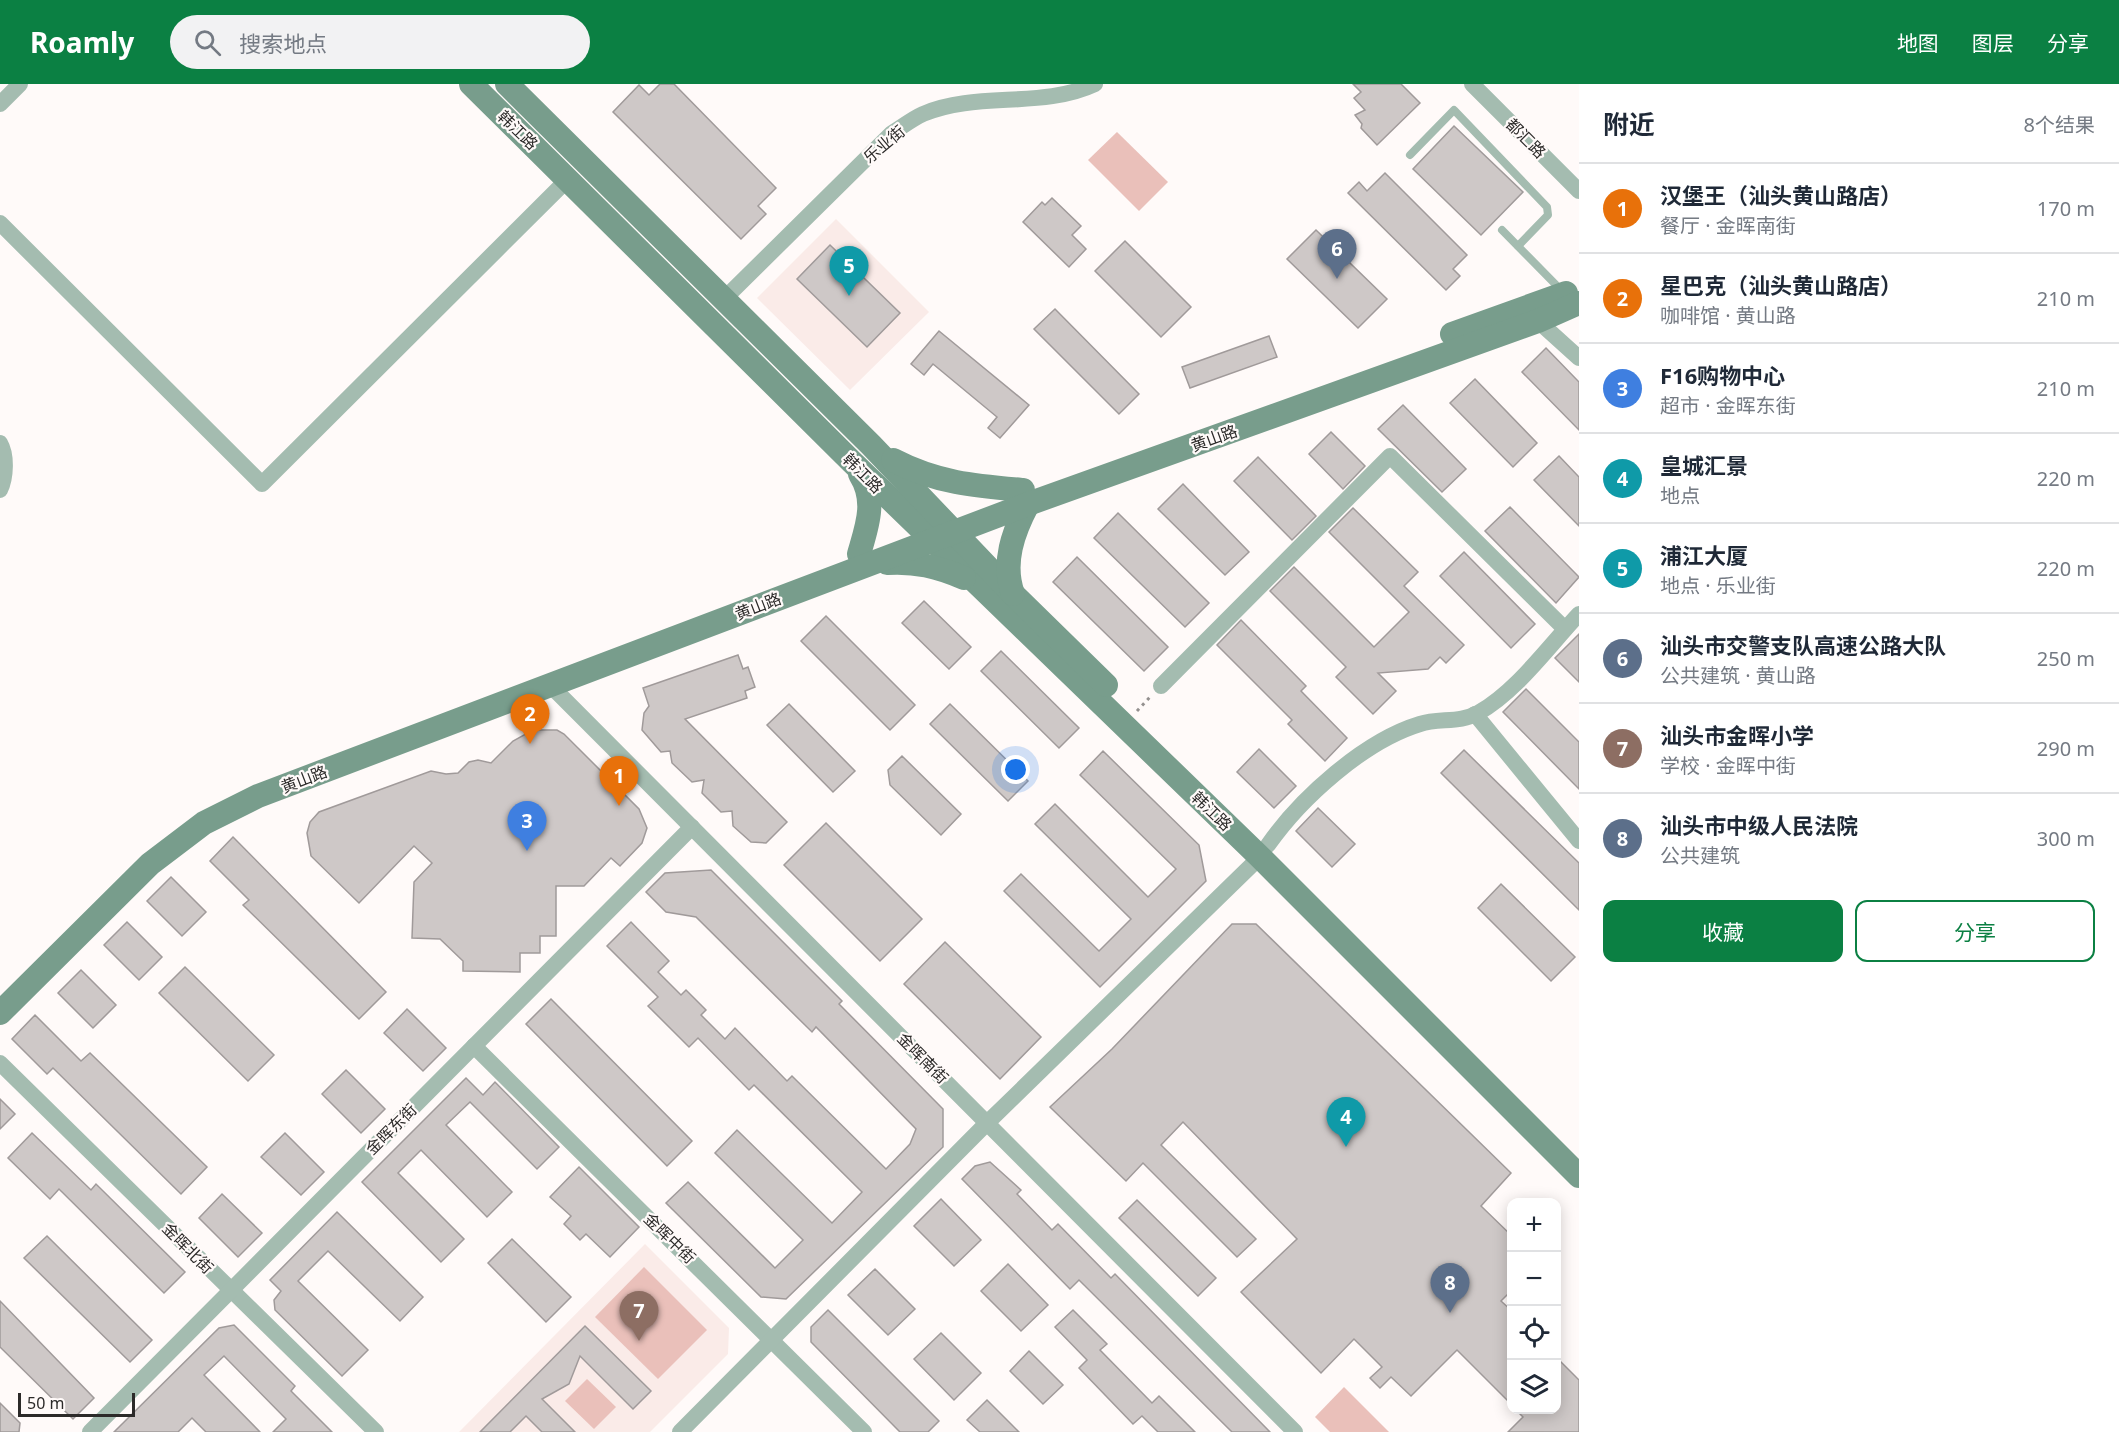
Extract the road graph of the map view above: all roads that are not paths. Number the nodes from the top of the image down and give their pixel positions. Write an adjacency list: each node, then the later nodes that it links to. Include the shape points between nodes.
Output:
1 (20, 84): 6 (street)
2 (471, 84): 8 (street, 韩江路)
3 (507, 84): 14 (street, 韩江路)
4 (1095, 84): 14 (street, 乐业街, via 1048,96 957,105 923,114 892,133)
5 (1472, 84): 9 (street, 都汇路)
6 (0, 104)
7 (1410, 155): 12 (lane, via 1454,110 1547,207 1548,215)
8 (568, 179): 10 (street, via 262,484); 19 (street, 韩江路)
9 (1579, 191)
10 (0, 223)
11 (1502, 230): 12 (lane)
12 (1518, 246): 13 (lane)
13 (1574, 294): 15 (street, 黄山路); 21 (street, 黄山路)
14 (723, 300): 18 (street, 韩江路)
15 (1538, 321): 16 (street); 21 (street, 黄山路)
16 (1579, 358)
17 (0, 443): 20 (street, via 4,450 4,483)
18 (871, 445): 21 (street, via 922,474 957,485); 22 (street, 韩江路)
19 (852, 462): 22 (street, 韩江路); 23 (street, via 867,486 871,506)
20 (0, 490)
21 (1026, 497): 22 (street, 黄山路); 25 (street, via 1009,554 1008,579)
22 (938, 531): 23 (street, 黄山路); 24 (street, 韩江路); 25 (street, 韩江路)
23 (866, 559): 24 (street, via 937,567); 28 (street, 黄山路); 34 (street, 黄山路, via 245,786 194,813 138,855)
24 (977, 583): 33 (street, 韩江路)
25 (1013, 594): 33 (street, 韩江路, via 1135,714)
26 (1579, 614): 27 (street)
27 (1565, 629): 29 (street, via 1390,456); 30 (street, via 1499,700)
28 (550, 685): 31 (street, 金晖南街); 35 (street, 黄山路, via 258,796 204,823 150,864)
29 (1161, 686)
30 (1475, 714): 32 (street); 33 (street, via 1423,723 1394,733 1334,774 1282,825)
31 (692, 827): 36 (street, 金晖东街); 38 (street, 金晖南街)
32 (1579, 841)
33 (1264, 851): 38 (street); 39 (street, 韩江路); 40 (street, 韩江路)
34 (0, 993)
35 (0, 1013)
36 (474, 1046): 41 (street, 金晖东街); 42 (street, 金晖中街)
37 (0, 1063): 41 (street, 金晖北街)
38 (987, 1123): 42 (street); 47 (street, 金晖南街)
39 (1579, 1153)
40 (1579, 1176)
41 (231, 1290): 43 (street, 金晖东街); 44 (street, 金晖北街)
42 (773, 1339): 45 (street); 46 (street, 金晖中街)
43 (90, 1432)
44 (376, 1432)
45 (680, 1432)
46 (864, 1432)
47 (1295, 1432)

